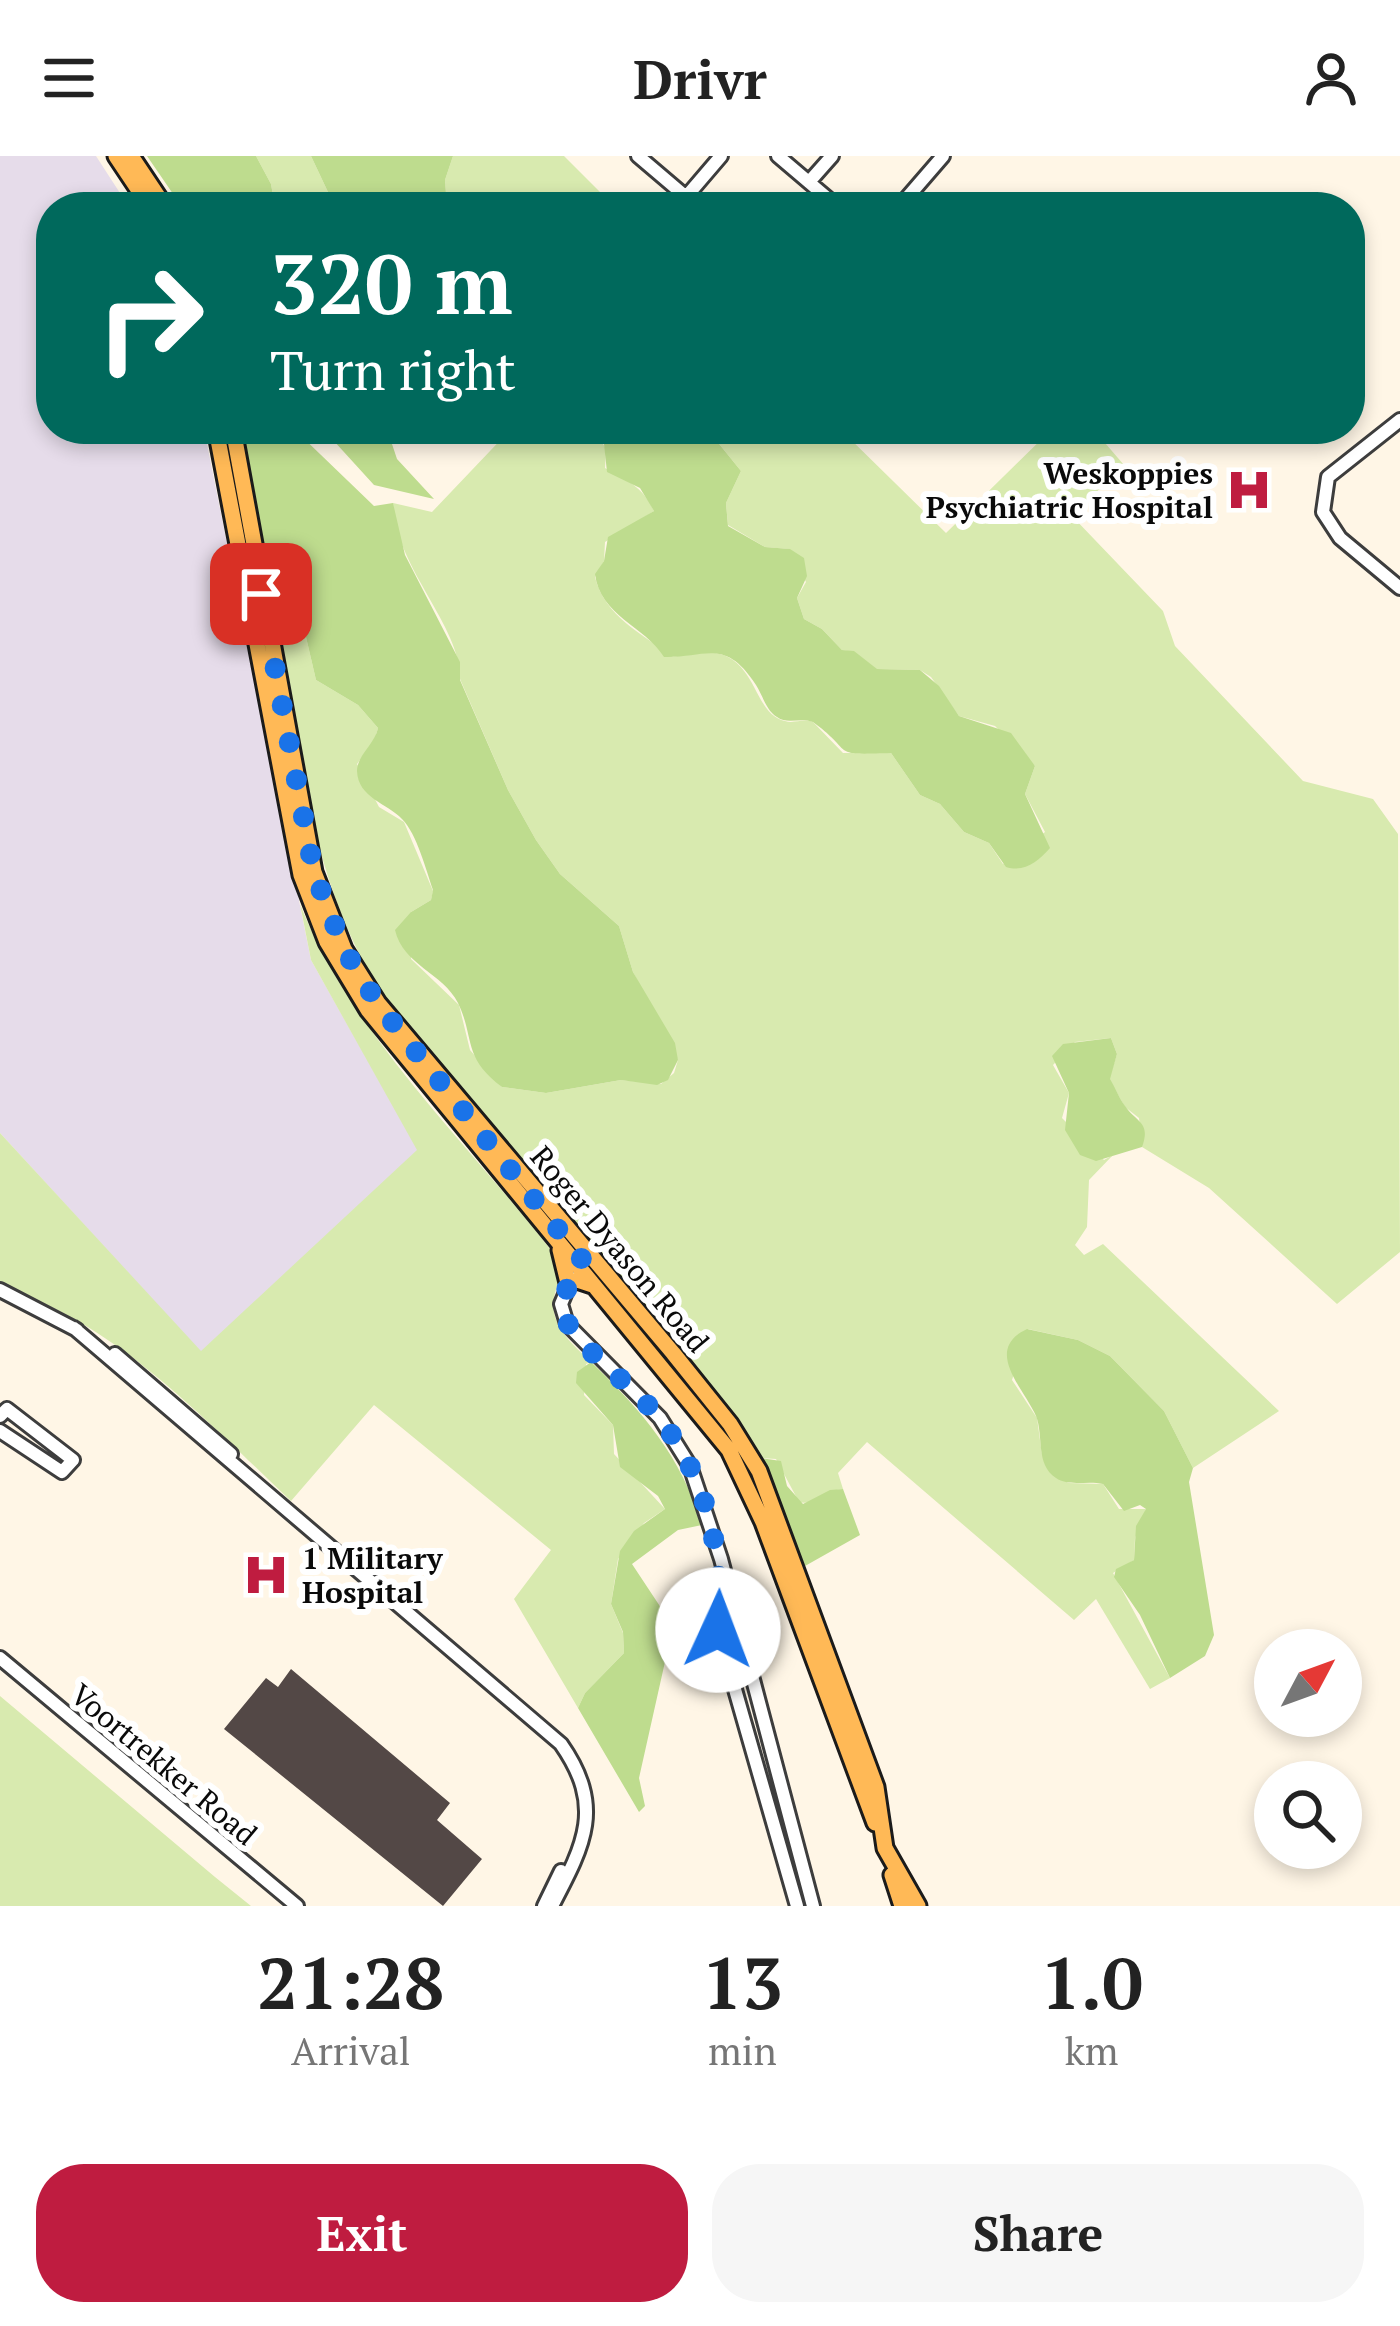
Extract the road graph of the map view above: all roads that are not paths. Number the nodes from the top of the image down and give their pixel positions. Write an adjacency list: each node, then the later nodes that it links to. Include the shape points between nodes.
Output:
1 (116, 156): 9 (main road)
2 (131, 156): 10 (main road)
3 (638, 156): 11 (street)
4 (721, 156): 12 (street)
5 (778, 156): 8 (street)
6 (832, 156): 8 (street)
7 (943, 156): 14 (street)
8 (809, 182): 13 (street)
9 (140, 192)
10 (155, 192)
11 (680, 192)
12 (690, 192)
13 (821, 192)
14 (912, 192)
15 (1400, 420): 18 (street, via 1328,477 1323,512 1340,538)
16 (219, 444): 19 (main road, Roger Dyason Road)
17 (234, 444): 19 (main road, Roger Dyason Road)
18 (1400, 588)
19 (279, 729): 20 (main road, Roger Dyason Road, via 334,927 378,1004); 21 (main road, Roger Dyason Road, via 308,897 346,979)
20 (463, 1106): 22 (main road); 26 (main road, Roger Dyason Road)
21 (558, 1244): 22 (main road, Roger Dyason Road); 23 (main road)
22 (582, 1266): 23 (street); 25 (main road, Roger Dyason Road); 26 (main road)
23 (568, 1283): 25 (main road); 29 (street, via 561,1304 567,1324 671,1432)
24 (0, 1290): 34 (street, via 105,1346 552,1733 586,1803 585,1837)
25 (599, 1291): 37 (main road, Roger Dyason Road, via 711,1422 742,1473)
26 (673, 1353): 38 (main road, Roger Dyason Road, via 759,1471 876,1787 885,1848)
27 (0, 1416): 28 (street, via 8,1409 73,1460 62,1472)
28 (0, 1431)
29 (721, 1558): 30 (street); 31 (street)
30 (741, 1639): 31 (street); 36 (street)
31 (724, 1640): 35 (street)
32 (0, 1658): 33 (street, Voortrekker Road)
33 (297, 1906)
34 (548, 1906)
35 (797, 1906)
36 (813, 1906)
37 (902, 1906)
38 (918, 1906)

